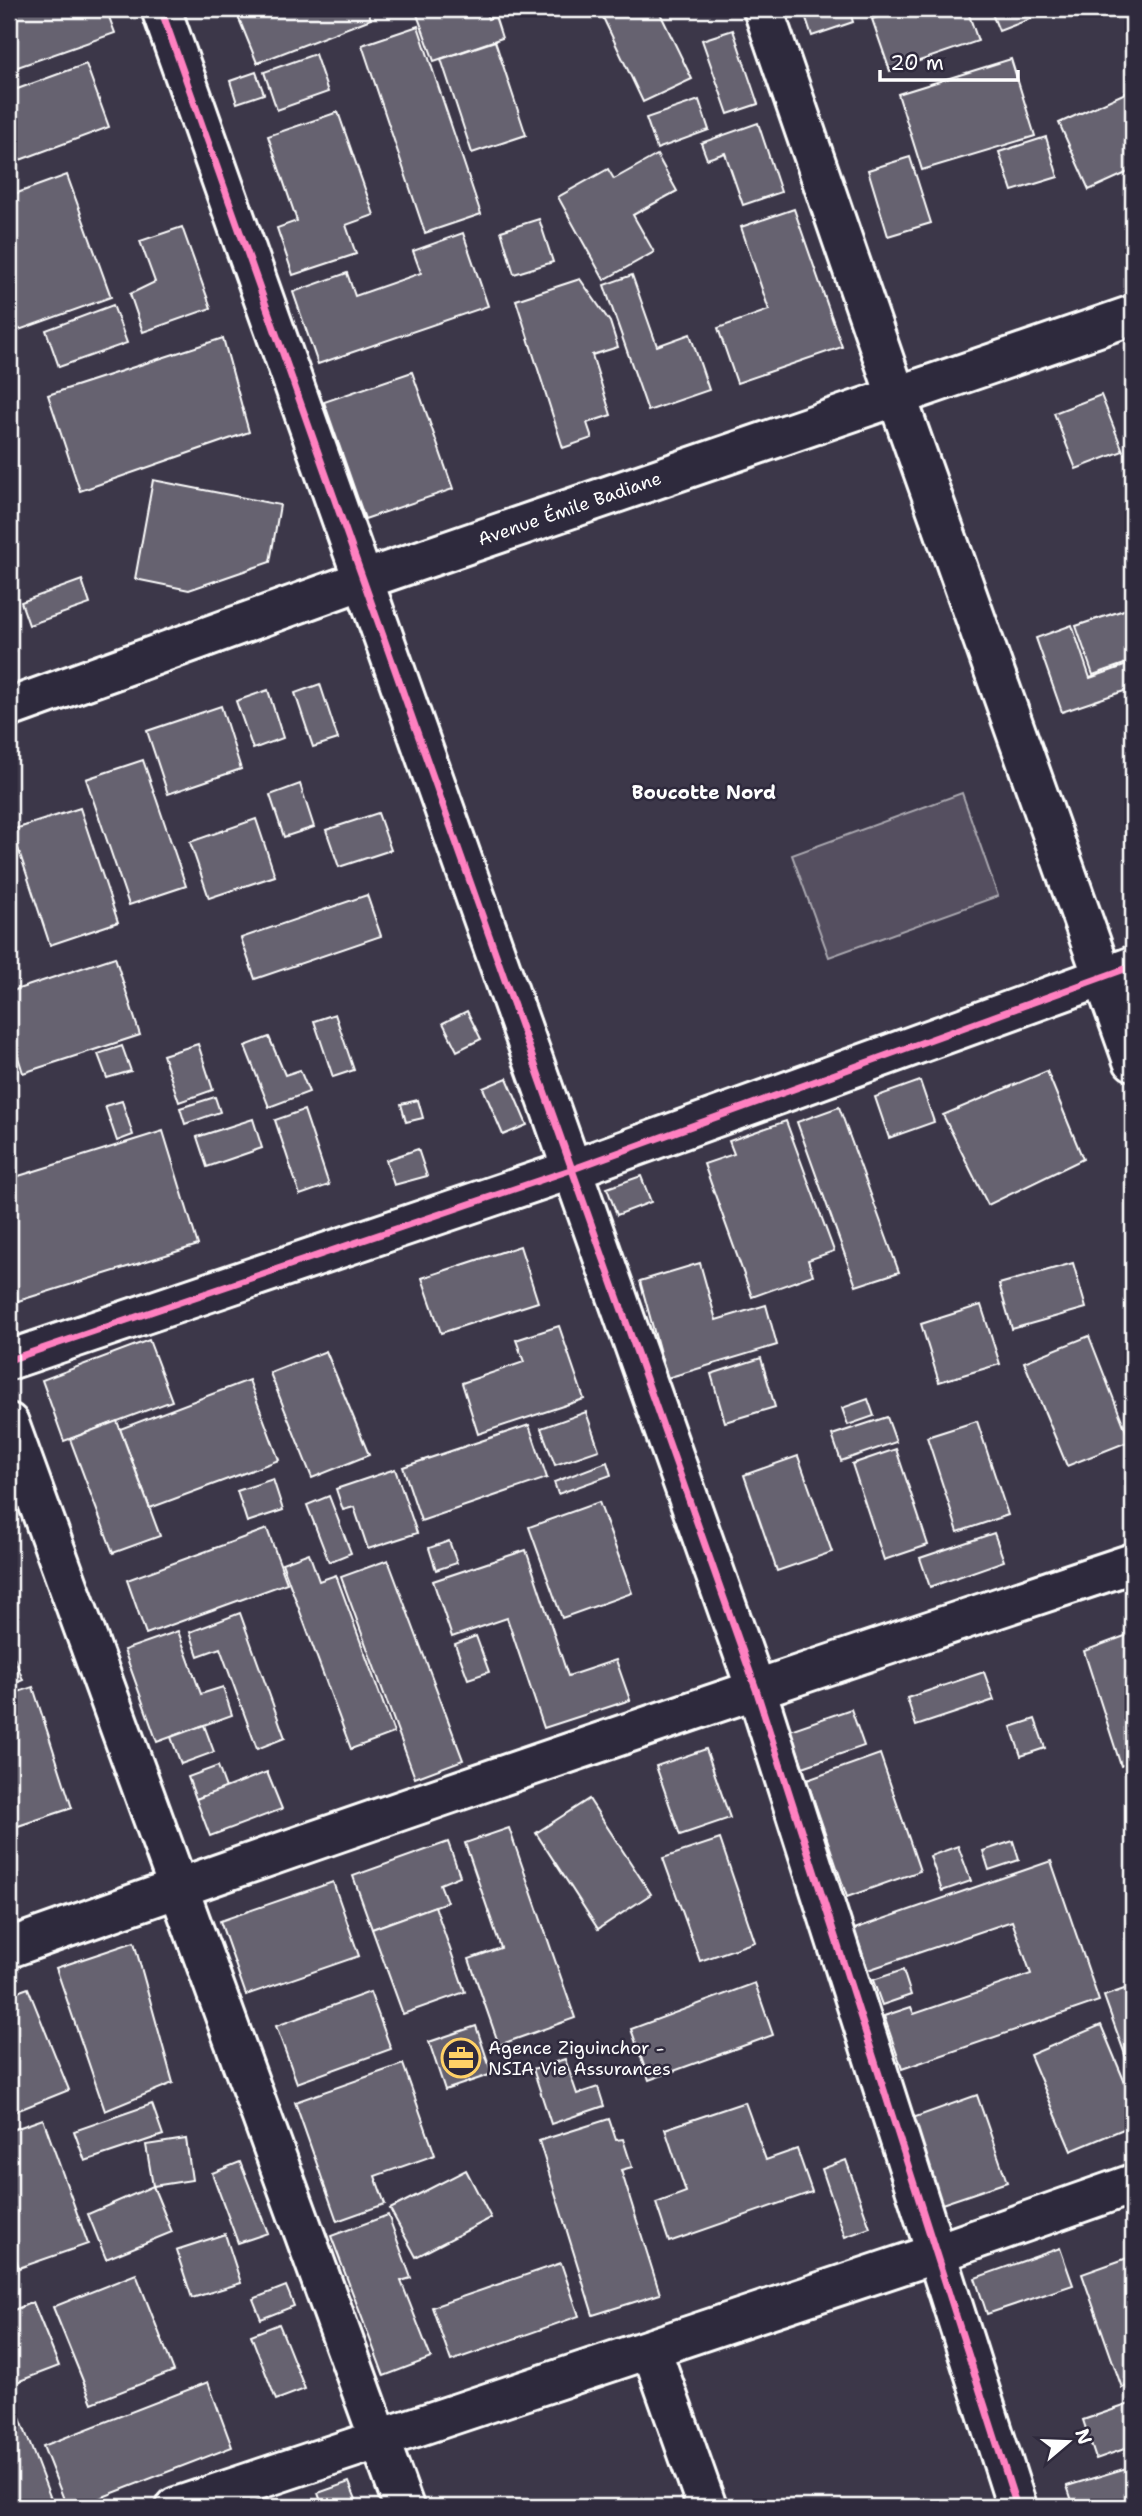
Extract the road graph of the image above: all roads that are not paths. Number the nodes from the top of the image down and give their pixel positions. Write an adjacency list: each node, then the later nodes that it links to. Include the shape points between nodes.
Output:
1 (161, 9): 5 (street)
2 (763, 9): 4 (street)
3 (1133, 315): 4 (street, Avenue Émile Badiane)
4 (896, 395): 5 (street, Avenue Émile Badiane); 7 (street)
5 (363, 580): 6 (street, Avenue Émile Badiane); 9 (street)
6 (9, 708)
7 (1118, 972): 8 (street); 9 (street)
8 (1133, 1061)
9 (573, 1169): 10 (street); 13 (street)
10 (9, 1360)
11 (9, 1423): 14 (street)
12 (1133, 1563): 13 (street)
13 (756, 1689): 14 (street); 17 (street)
14 (178, 1888): 15 (street); 19 (street)
15 (9, 1948)
16 (1133, 2184): 17 (street)
17 (937, 2253): 18 (street); 23 (street)
18 (651, 2348): 19 (street); 22 (street)
19 (378, 2440): 20 (street); 21 (street)
20 (176, 2507)
21 (404, 2507)
22 (707, 2507)
23 (1017, 2507)

